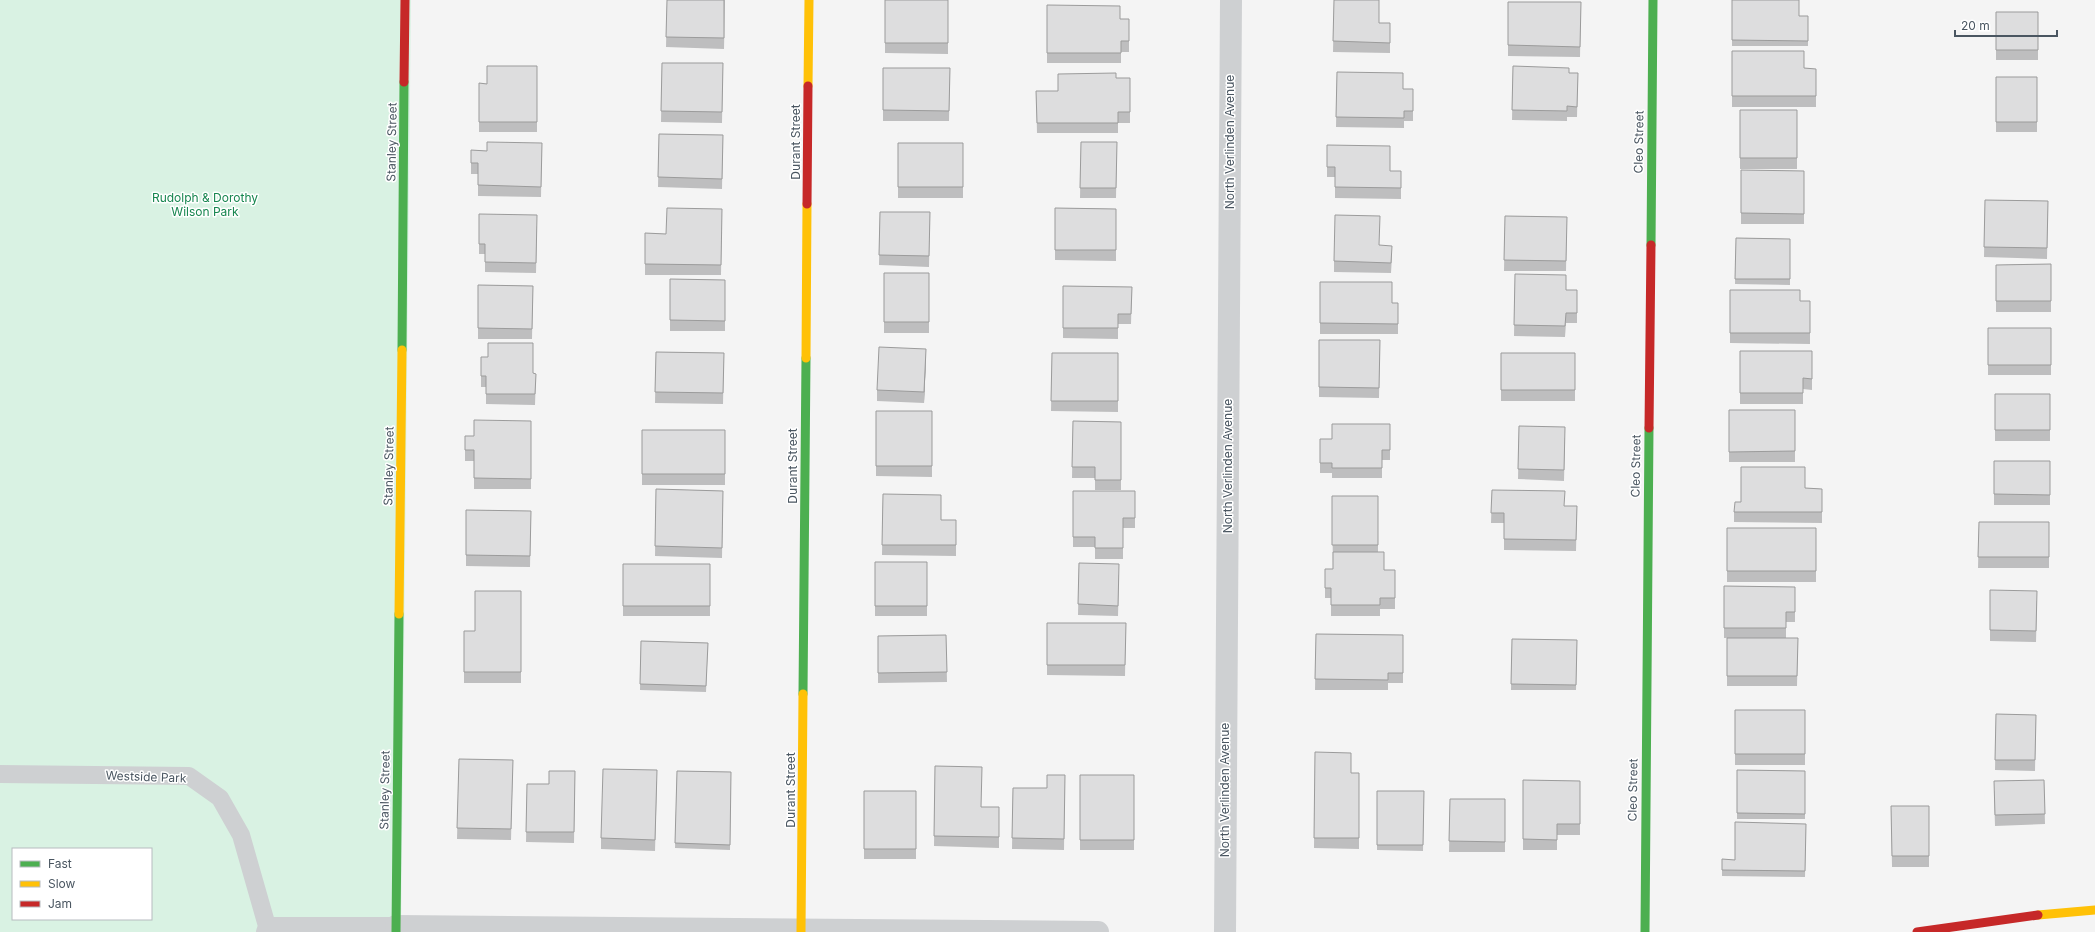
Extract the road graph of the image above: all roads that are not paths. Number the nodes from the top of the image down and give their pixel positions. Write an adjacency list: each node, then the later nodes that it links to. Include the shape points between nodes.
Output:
1 (405, 0): 8 (street, Stanley Street)
2 (810, 0): 9 (street, Durant Street)
3 (1231, 0): 11 (street, North Verlinden Avenue)
4 (1653, 0): 12 (street, Cleo Street)
5 (0, 774): 7 (lane, Westside Park, via 189,776 220,798 241,835)
6 (2095, 910): 13 (street, via 2032,915)
7 (266, 929): 8 (lane, Westside Park)
8 (396, 929): 9 (street)
9 (801, 931): 10 (street)
10 (1098, 932)
11 (1225, 932)
12 (1645, 932)
13 (1917, 932)

